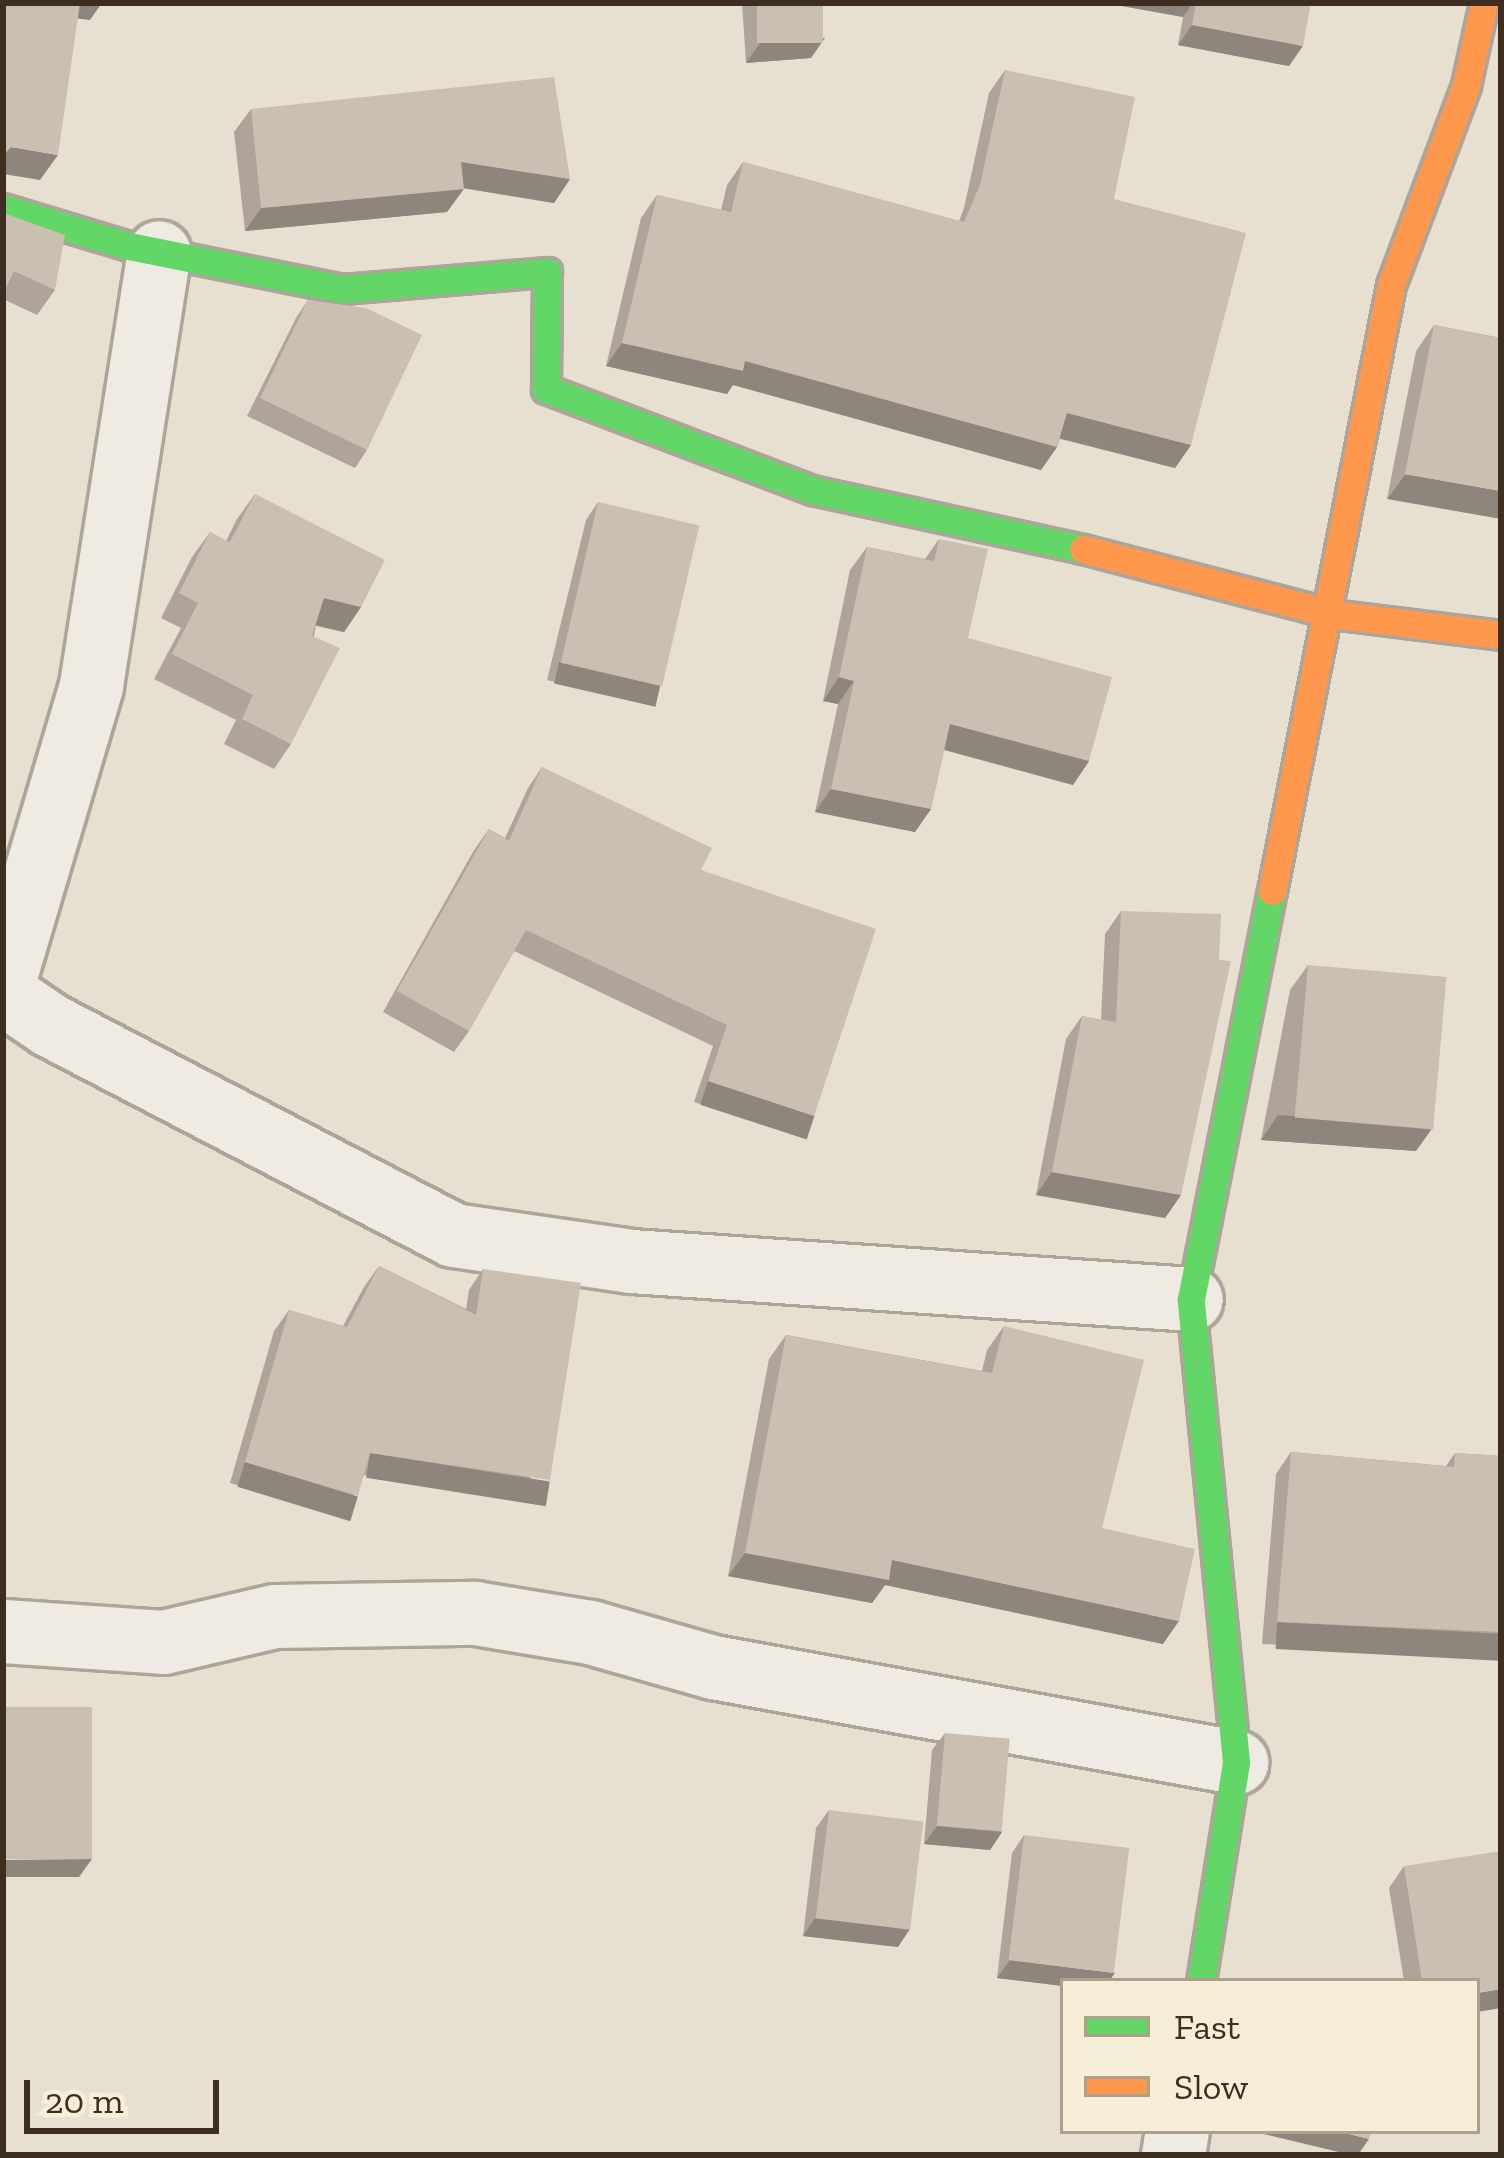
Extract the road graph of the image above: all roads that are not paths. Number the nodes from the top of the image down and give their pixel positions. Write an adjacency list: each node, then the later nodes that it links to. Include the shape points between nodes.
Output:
1 (1484, 3): 4 (street, via 1466,86 1391,285)
2 (3, 208): 3 (street)
3 (159, 252): 4 (street, via 343,289 547,272 546,389 812,490 1173,569); 6 (street, via 91,685)
4 (1332, 614): 5 (street); 8 (street)
5 (1501, 635)
6 (3, 983)
7 (3, 993): 8 (street, via 50,1025 453,1234 632,1261)
8 (1191, 1299): 10 (street)
9 (3, 1630): 10 (street, via 163,1642 275,1616 476,1613 590,1632 713,1666)
10 (1237, 1762): 11 (street)
11 (1201, 1978)

